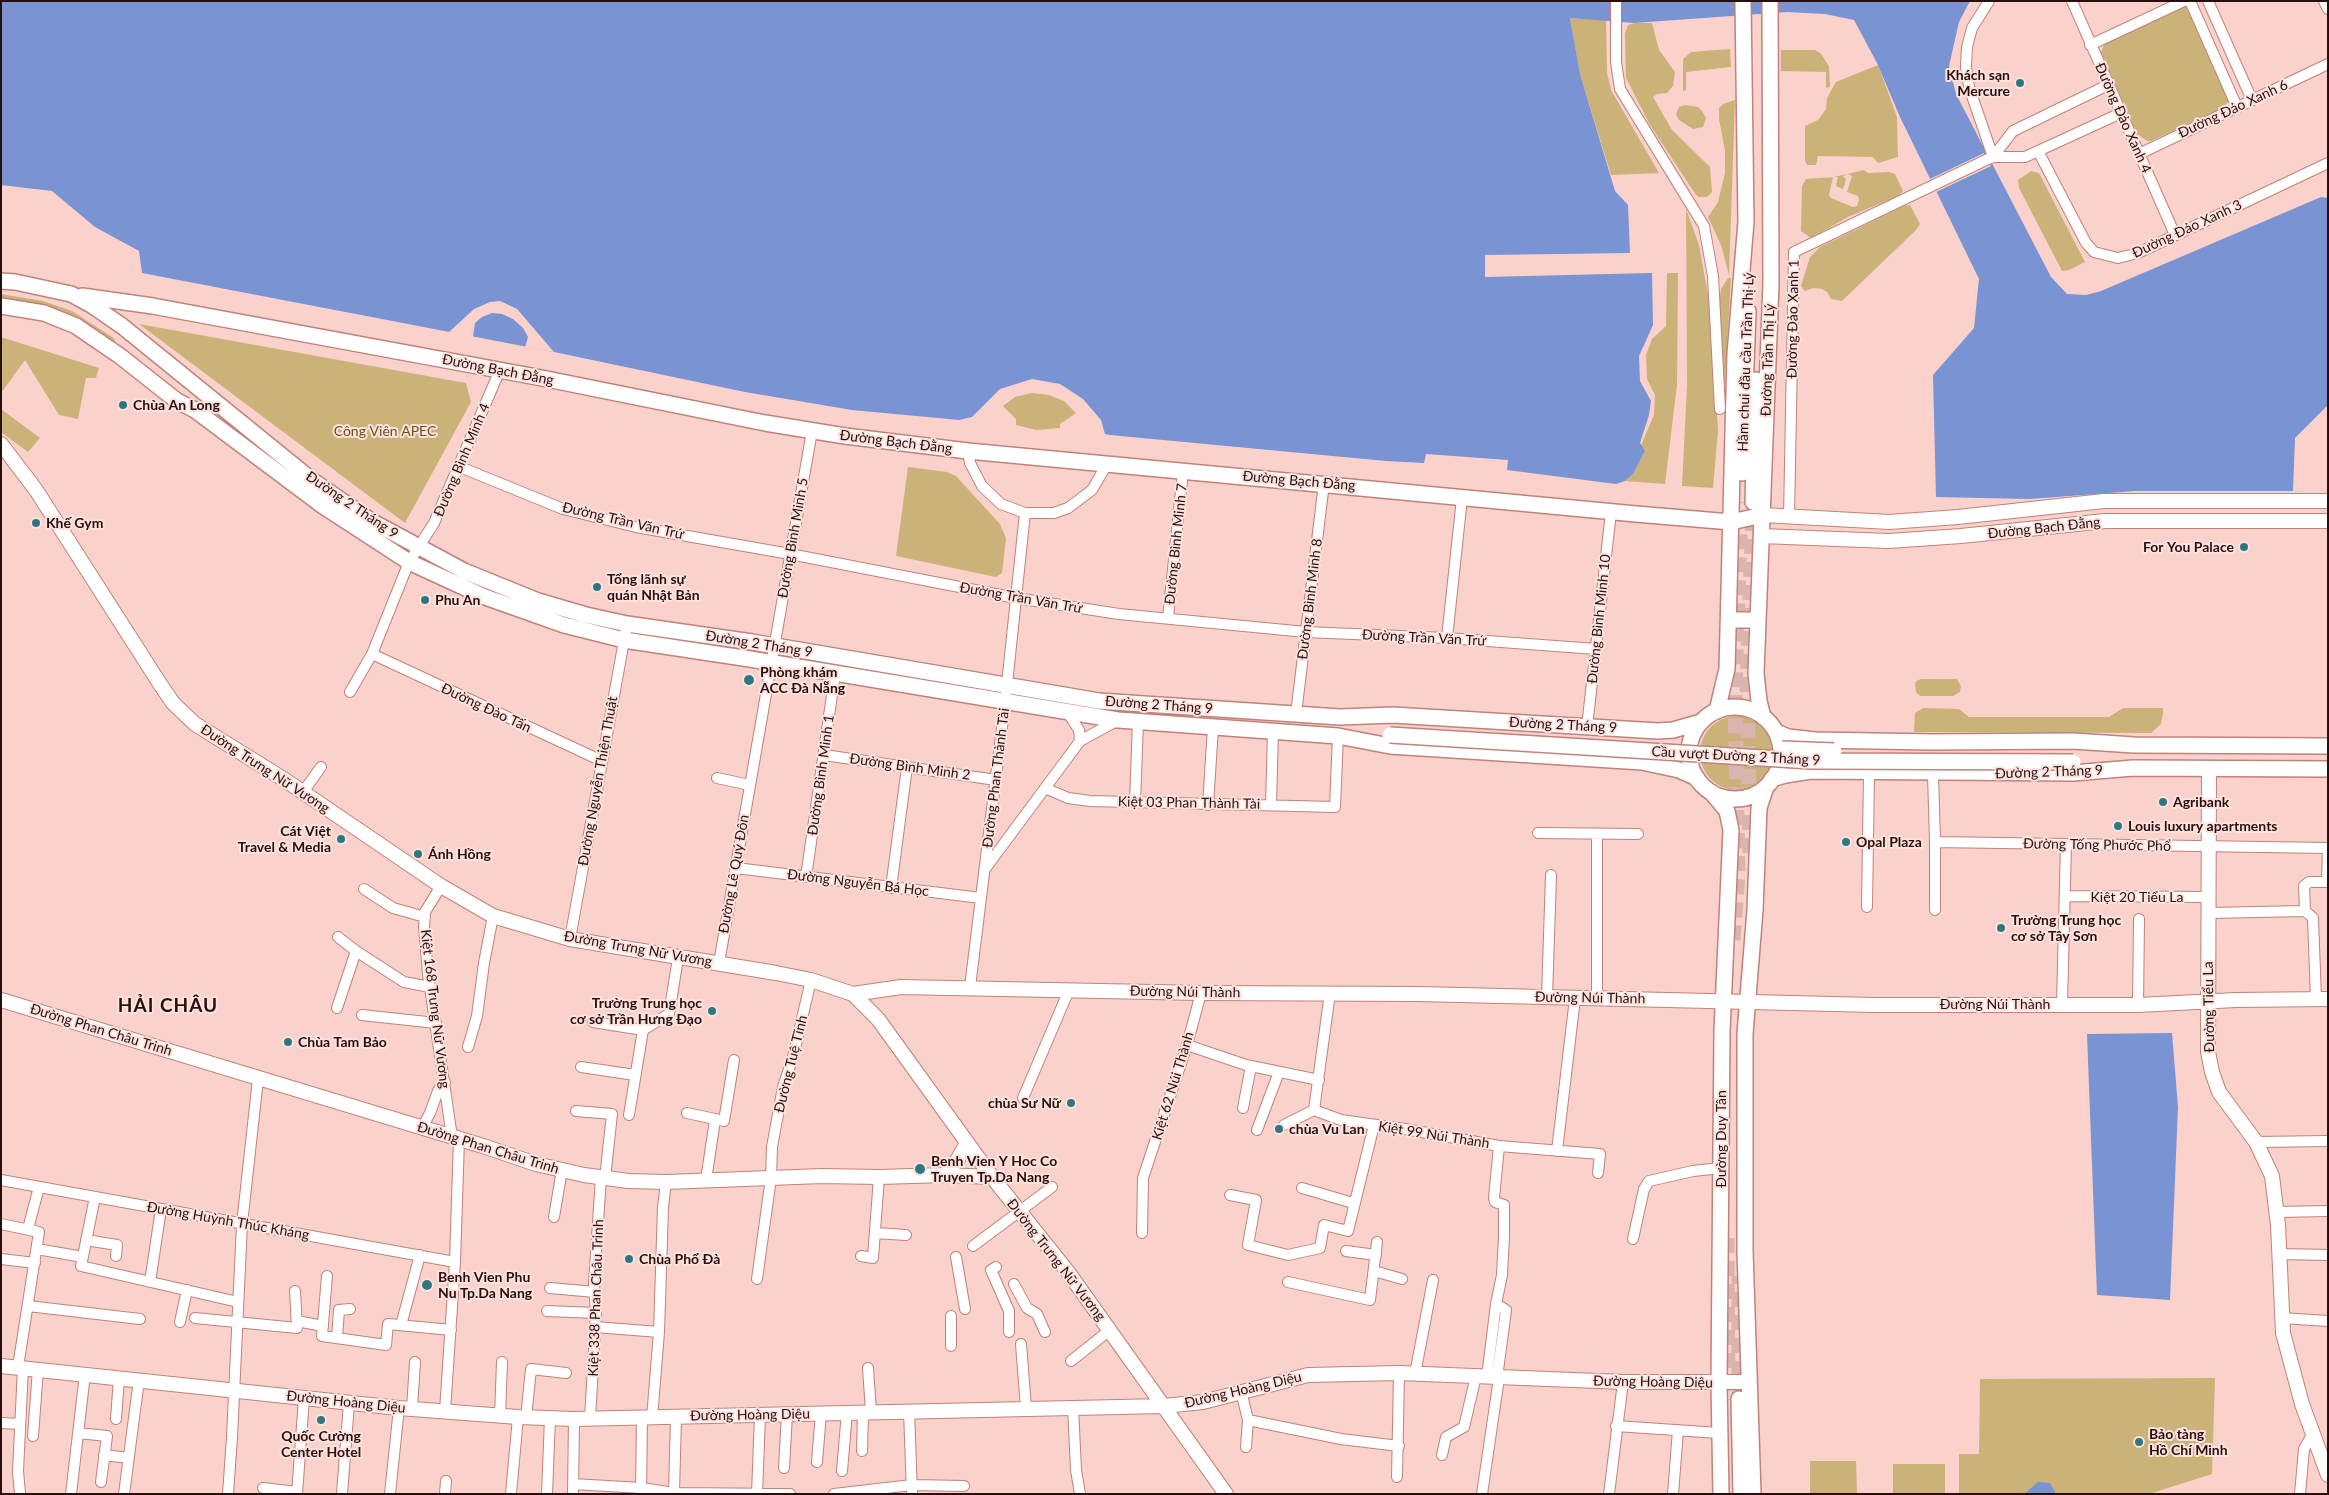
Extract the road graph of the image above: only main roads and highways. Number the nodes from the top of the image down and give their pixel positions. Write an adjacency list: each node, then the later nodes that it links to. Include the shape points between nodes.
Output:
1 (1743, 1): 4 (main road)
2 (1770, 1): 3 (main road, Đường Trần Thị Lý)
3 (1770, 219): 4 (main road, Hầm chui đầu cầu Trần Thị Lý, via 1760,283 1747,502 1750,283); 14 (main road, Đường Trần Thị Lý, via 1771,284)
4 (1746, 222): 19 (main road, via 1735,354)
5 (6, 280): 6 (main road, Đường 2 Tháng 9)
6 (70, 294): 8 (main road, Đường 2 Tháng 9, via 93,306); 19 (main road, Đường Bạch Đằng, via 153,306 500,370 812,431 968,451)
7 (6, 308): 9 (main road, Đường 2 Tháng 9, via 58,318 76,326)
8 (135, 337): 9 (main road); 26 (main road, Đường 2 Tháng 9, via 320,486 371,521 464,571 553,606 627,624 1100,701)
9 (120, 356): 30 (main road, Đường 2 Tháng 9, via 323,506 409,562 516,609 624,640 1068,713 1138,722)
10 (1, 444): 42 (main road, Đường Trưng Nữ Vương, via 36,490 173,703 195,724 303,792 441,886 493,916 570,939 811,980)
11 (2104, 501): 12 (main road, Đường Bạch Đằng); 15 (main road, Đường Bạch Đằng); 16 (main road)
12 (2310, 501): 13 (main road, Đường Bạch Đằng); 17 (main road)
13 (2328, 501)
14 (1762, 515): 15 (main road, Đường Bạch Đằng, via 1889,522); 19 (main road); 20 (main road, Đường Trần Thị Lý)
15 (1907, 520): 21 (main road)
16 (2105, 521): 17 (main road, Đường Bạch Đằng); 21 (main road, Đường Bạch Đằng)
17 (2311, 521): 18 (main road, Đường Bạch Đằng)
18 (2328, 521)
19 (1731, 522): 20 (main road); 22 (main road)
20 (1761, 536): 21 (main road, Đường Bạch Đằng); 23 (main road, Đường Trần Thị Lý)
21 (1907, 540)
22 (1729, 620): 23 (main road); 24 (main road, via 1725,683)
23 (1758, 620): 25 (main road, Đường Trần Thị Lý, via 1757,687)
24 (1717, 711): 25 (main road, via 1746,708); 27 (main road)
25 (1763, 717): 29 (main road)
26 (1340, 718): 27 (main road, Đường 2 Tháng 9, via 1392,715 1673,730); 28 (main road, Cầu vượt Đường 2 Tháng 9)
27 (1700, 722): 37 (main road, via 1689,750)
28 (1390, 730): 30 (main road, Cầu vượt Đường 2 Tháng 9); 33 (main road, Cầu vượt Đường 2 Tháng 9, bridge, via 1813,751)
29 (1776, 732): 31 (main road, Đường 2 Tháng 9, via 1815,740 2073,741); 38 (main road, via 1780,761)
30 (1338, 736): 37 (main road, Đường 2 Tháng 9, via 1390,746 1642,762)
31 (2134, 745): 32 (main road, Đường 2 Tháng 9); 33 (main road, Cầu vượt Đường 2 Tháng 9)
32 (2328, 746)
33 (2073, 757): 34 (main road, Cầu vượt Đường 2 Tháng 9)
34 (2133, 768): 35 (main road, Đường 2 Tháng 9); 38 (main road, Đường 2 Tháng 9, via 2074,773 1811,772 1785,775)
35 (2209, 769): 36 (main road, Đường 2 Tháng 9); 47 (main road, Đường Tiểu La)
36 (2328, 769)
37 (1697, 778): 39 (main road)
38 (1769, 783): 39 (main road, via 1739,799); 41 (main road, Đường Duy Tân, via 1759,808)
39 (1710, 792): 40 (main road, Đường Duy Tân, via 1722,804 1730,820)
40 (1730, 891): 41 (main road); 45 (main road, Đường Duy Tân)
41 (1756, 892): 46 (main road, Đường Duy Tân)
42 (853, 994): 45 (main road, Đường Núi Thành, via 902,987 970,987); 48 (main road, Đường Trưng Nữ Vương, via 878,1019)
43 (2322, 999): 47 (main road, Đường Núi Thành)
44 (1, 1000): 49 (main road, Đường Phan Châu Trinh, via 536,1164 603,1178 666,1182)
45 (1722, 1002): 46 (main road, Đường Núi Thành); 51 (main road, Đường Duy Tân)
46 (1748, 1003): 47 (main road, Đường Núi Thành); 52 (main road, Đường Duy Tân, via 1745,1034)
47 (2207, 1003): 57 (main road, Đường Tiểu La, via 2207,1037 2213,1077 2219,1092 2256,1142 2272,1176 2282,1318 2292,1372)
48 (967, 1143): 49 (main road); 50 (main road, Đường Trưng Nữ Vương)
49 (945, 1174): 50 (main road, Đường Phan Châu Trinh)
50 (992, 1177): 56 (main road, Đường Trưng Nữ Vương, via 1057,1257)
51 (1720, 1208): 52 (main road); 55 (main road, Đường Duy Tân)
52 (1745, 1208): 54 (main road, Đường Duy Tân)
53 (1, 1366): 56 (main road, Đường Hoàng Diệu, via 405,1409 522,1418)
54 (1749, 1382): 55 (main road, Đường Hoàng Diệu); 62 (main road, Đường Duy Tân)
55 (1719, 1383): 56 (main road, Đường Hoàng Diệu, via 1415,1374 1308,1375 1202,1402); 59 (main road, Đường Duy Tân)
56 (1164, 1406): 58 (main road, Đường Trưng Nữ Vương)
57 (2326, 1467)
58 (1226, 1494)
59 (1721, 1494)
60 (1731, 1494): 61 (main road, via 1734,1399)
61 (1741, 1494)
62 (1753, 1494)

